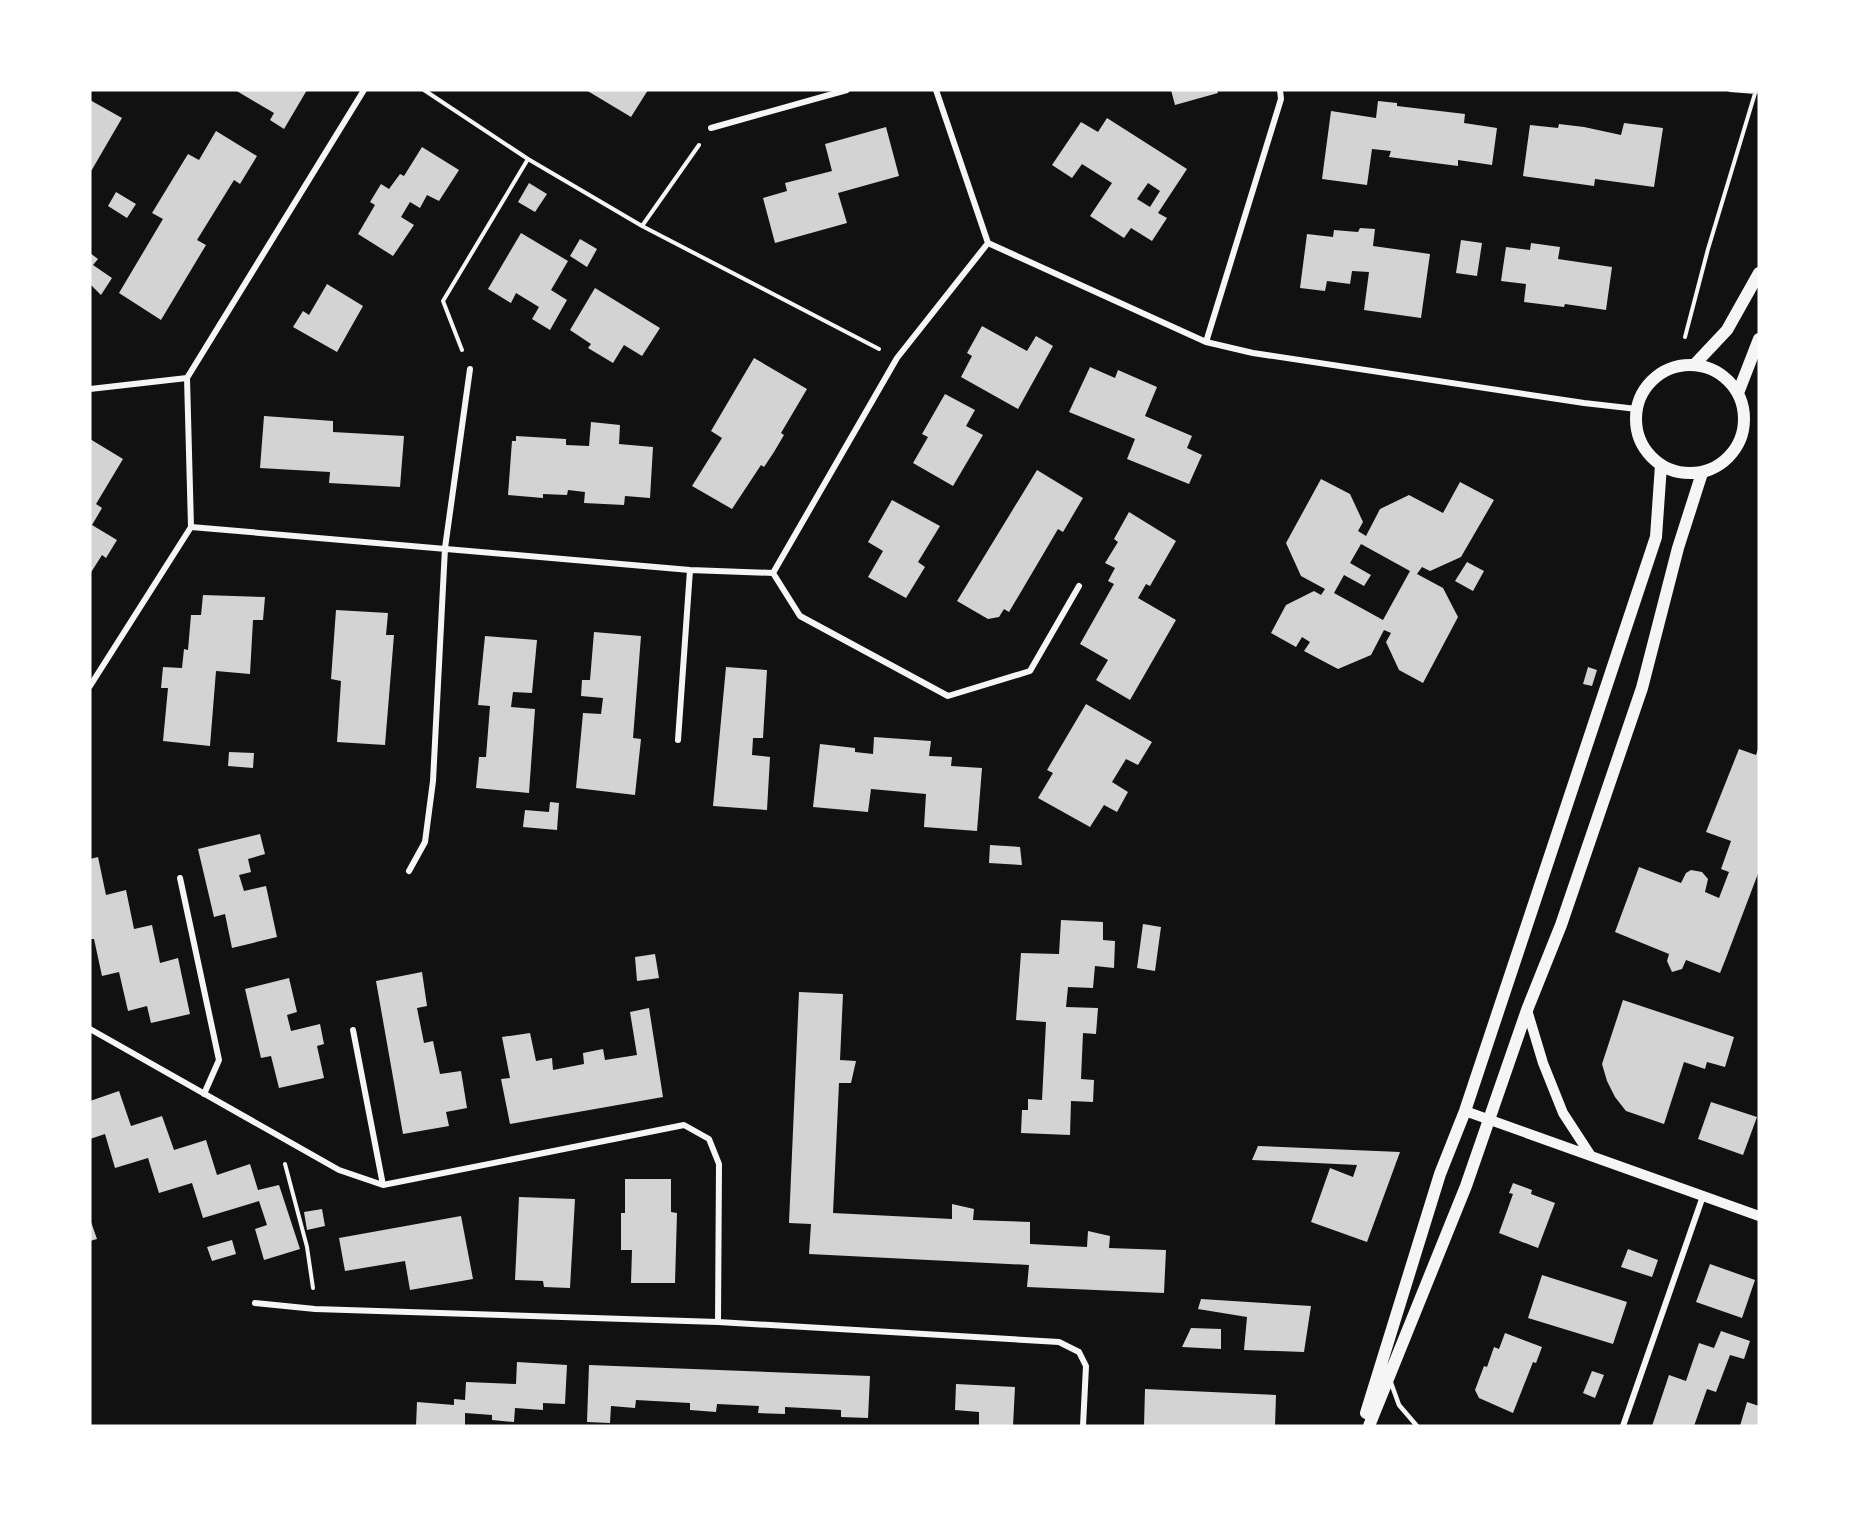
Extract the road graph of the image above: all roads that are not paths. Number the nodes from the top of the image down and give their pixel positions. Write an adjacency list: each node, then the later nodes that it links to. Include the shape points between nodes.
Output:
1 (364, 90): 12 (street)
2 (847, 90): 5 (street)
3 (936, 90): 6 (street)
4 (1280, 90): 9 (street, via 1281,99)
5 (711, 128)
6 (988, 243): 9 (street); 21 (street, via 897,358)
7 (1759, 273): 10 (main road, via 1727,330)
8 (1759, 339): 14 (main road)
9 (1206, 342): 15 (street, via 1253,353)
10 (1694, 365): 14 (main road, via 1712,369); 15 (main road, via 1677,366 1659,375 1645,390)
11 (470, 369): 19 (street)
12 (187, 378): 13 (street); 18 (street)
13 (90, 389)
14 (1738, 393): 17 (main road, via 1744,412 1743,432 1735,451 1720,465)
15 (1637, 409): 16 (main road, via 1637,430 1646,450)
16 (1661, 465): 17 (main road, via 1681,473); 31 (main road, via 1656,537)
17 (1702, 473): 27 (main road, via 1642,687 1561,925)
18 (191, 527): 19 (street); 23 (street)
19 (444, 548): 20 (street); 25 (street, via 433,781 425,842)
20 (690, 570): 21 (street); 24 (street)
21 (773, 573): 22 (street, via 800,616 948,696 1030,671)
22 (1079, 586)
23 (90, 686)
24 (678, 740)
25 (409, 871)
26 (180, 878): 30 (street, via 219,1060)
27 (1527, 1010): 32 (main road); 33 (street, via 1563,1113)
28 (90, 1029): 30 (street)
29 (353, 1030): 34 (street)
30 (204, 1094): 34 (street, via 339,1170)
31 (1464, 1111): 32 (street); 41 (main road, via 1440,1174)
32 (1488, 1119): 33 (street); 39 (main road, via 1466,1186)
33 (1591, 1156): 35 (street)
34 (383, 1185): 38 (street, via 684,1125 709,1139 719,1164)
35 (1703, 1196): 36 (street); 44 (street)
36 (1759, 1216)
37 (255, 1303): 38 (street, via 315,1310)
38 (718, 1322): 40 (street, via 1059,1342 1079,1352 1086,1366)
39 (1389, 1377): 42 (main road); 43 (lane, via 1399,1406)
40 (1083, 1426)
41 (1362, 1426)
42 (1369, 1426)
43 (1417, 1426)
44 (1623, 1426)

